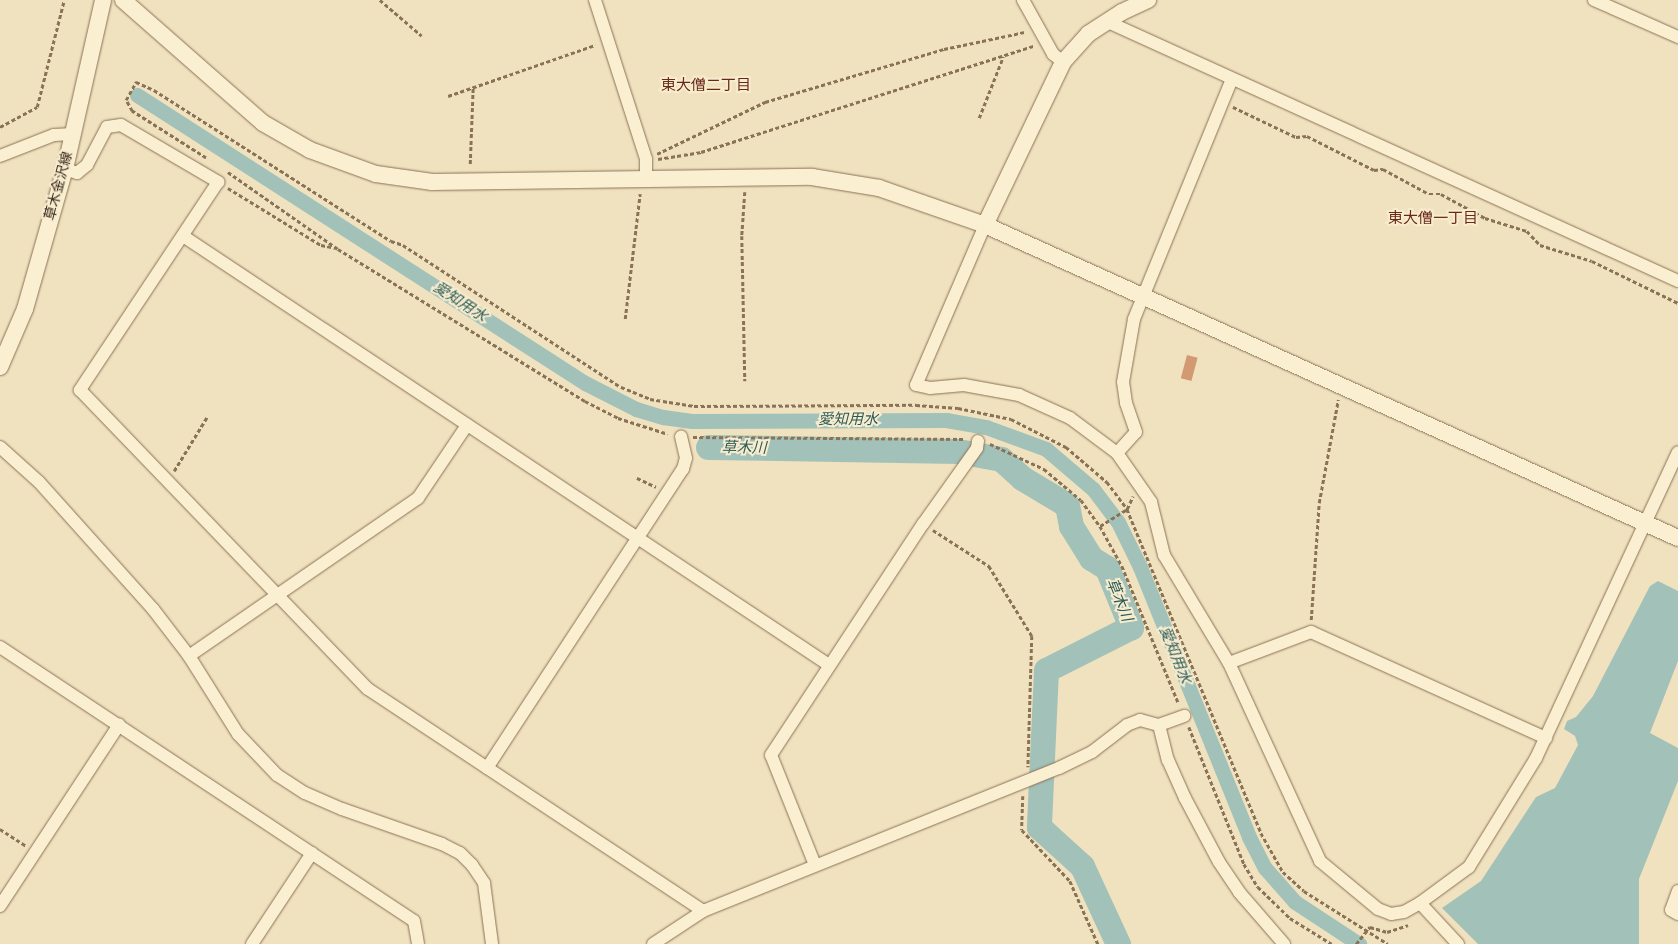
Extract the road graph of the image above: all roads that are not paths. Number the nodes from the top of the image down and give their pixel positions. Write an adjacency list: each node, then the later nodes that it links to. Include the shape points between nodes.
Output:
1 (102, 0): 11 (street, 草木金沢線)
2 (123, 0): 14 (street, via 263,123 310,150 376,174 432,182)
3 (595, 0): 14 (street, via 646,159)
4 (1024, 0): 9 (street, via 1053,54)
5 (1148, 0): 7 (street)
6 (1594, 0): 8 (street)
7 (1108, 22): 9 (street, via 1088,34); 10 (street)
8 (1678, 37)
9 (1063, 62): 15 (street)
10 (1232, 79): 17 (street); 18 (street)
11 (73, 134): 12 (street, via 54,135); 13 (street, 草木金沢線)
12 (0, 156)
13 (65, 169): 16 (street, via 77,173 87,165 107,127 121,124 218,182); 19 (street, 草木金沢線, via 25,309)
14 (643, 179): 15 (street, via 747,176 812,177 851,182 907,196)
15 (985, 226): 18 (street); 25 (street, via 916,385 930,388 964,385 1019,395 1070,418)
16 (183, 236): 20 (street); 29 (street, via 80,390)
17 (1678, 281)
18 (1141, 298): 25 (street, via 1127,351 1123,382 1136,432); 26 (street)
19 (0, 367)
20 (467, 425): 27 (street); 29 (street, via 418,498)
21 (681, 437): 27 (street, via 686,458 683,469)
22 (978, 441): 33 (street, via 977,448)
23 (0, 447): 31 (street, via 46,489 153,609)
24 (1678, 452): 26 (street)
25 (1117, 453): 32 (street, via 1151,502 1164,555)
26 (1646, 524): 28 (street); 37 (street)
27 (638, 536): 33 (street); 38 (street)
28 (1678, 538)
29 (279, 595): 31 (street); 38 (street, via 368,689)
30 (0, 647): 35 (street)
31 (189, 656): 48 (street, via 238,734 277,775 305,793 342,809 460,854 484,883)
32 (1229, 663): 37 (street, via 1311,632); 42 (street, via 1320,861 1378,909 1391,914 1404,912)
33 (829, 665): 40 (street, via 770,755)
34 (1184, 716): 36 (street)
35 (119, 724): 39 (street); 43 (street)
36 (1159, 725): 40 (street, via 1148,721 1132,722 1092,752); 50 (street, via 1178,783 1219,862 1239,892)
37 (1546, 738): 42 (street, via 1469,867)
38 (487, 768): 44 (street)
39 (312, 854): 46 (street); 47 (street, via 414,921)
40 (815, 865): 44 (street)
41 (1678, 891): 45 (street, via 1671,910)
42 (1420, 903): 51 (street)
43 (0, 906)
44 (703, 911): 49 (street)
45 (1678, 914)
46 (252, 944)
47 (418, 944)
48 (492, 944)
49 (653, 944)
50 (1284, 944)
51 (1458, 944)

